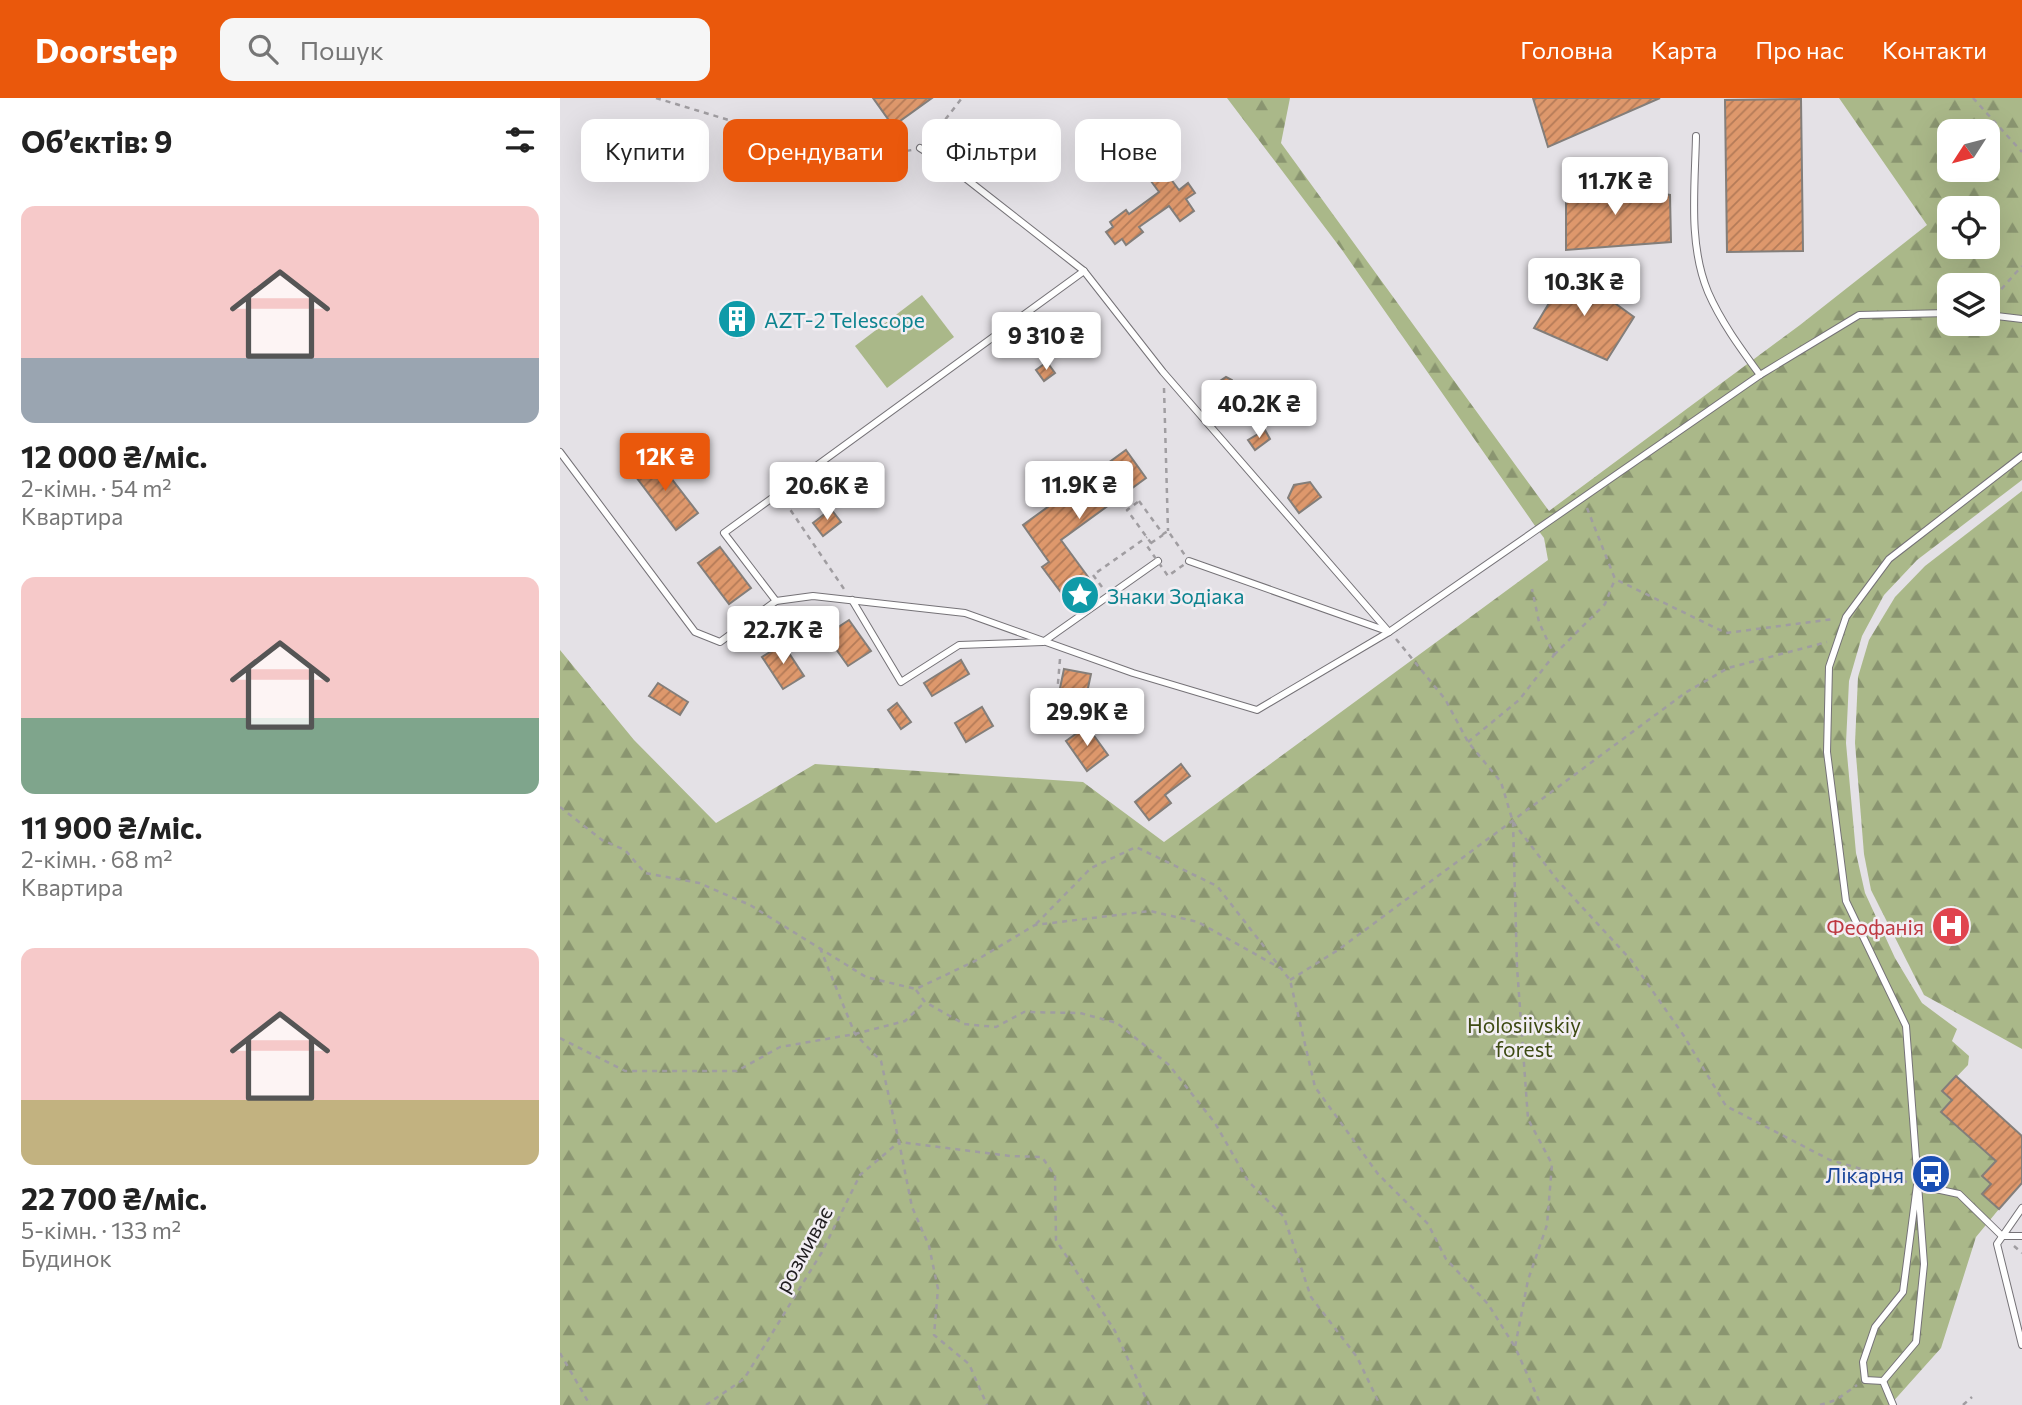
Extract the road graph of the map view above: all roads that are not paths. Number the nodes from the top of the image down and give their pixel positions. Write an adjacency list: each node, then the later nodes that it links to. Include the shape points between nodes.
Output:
1 (1696, 136): 7 (lane, via 1699,262 1723,321)
2 (920, 148): 3 (lane)
3 (1084, 271): 13 (lane, via 724,533); 14 (lane, via 1163,372)
4 (1937, 313): 7 (lane, via 1860,315)
5 (2000, 317): 6 (lane)
6 (2022, 320)
7 (1760, 375): 14 (lane)
8 (560, 452): 13 (lane, via 695,632 720,642)
9 (2022, 456): 16 (lane, via 1889,559 1846,617 1829,667 1827,752 1846,901 1906,1026)
10 (1158, 561): 15 (lane)
11 (1189, 561): 14 (lane)
12 (852, 600): 13 (lane, via 813,596); 15 (lane, via 965,613); 15 (lane, via 901,682 959,645)
13 (776, 601)
14 (1389, 632): 15 (lane, via 1257,710)
15 (1043, 642)
16 (1917, 1185): 19 (lane, via 1959,1194); 21 (lane, via 1924,1264 1916,1342); 21 (lane, via 1903,1292 1875,1326 1863,1362 1865,1380)
17 (2022, 1208): 19 (lane)
18 (2022, 1236): 19 (lane)
19 (2002, 1237): 20 (lane, via 1997,1244)
20 (2022, 1345)
21 (1883, 1381): 22 (lane)
22 (1893, 1405)

